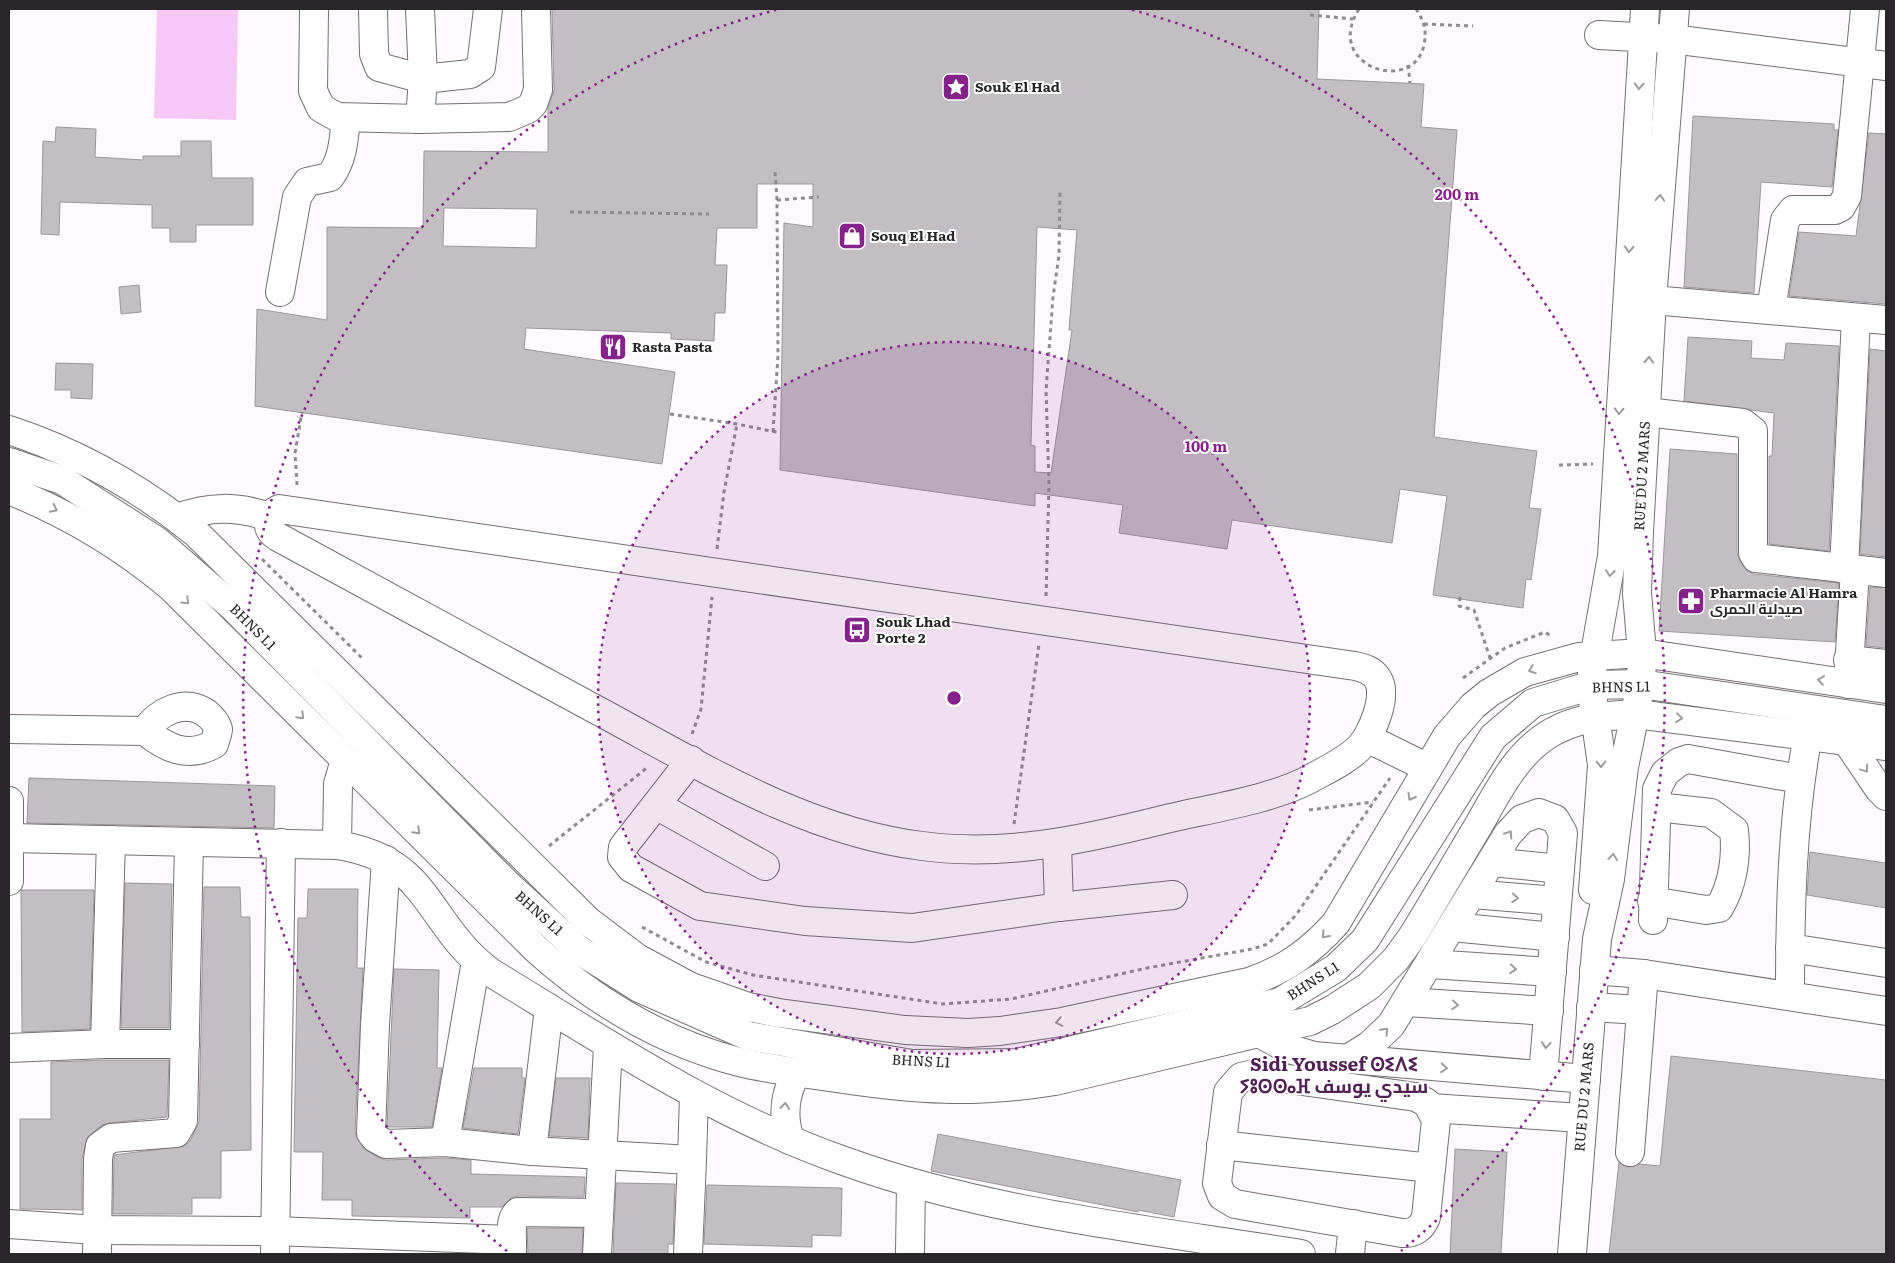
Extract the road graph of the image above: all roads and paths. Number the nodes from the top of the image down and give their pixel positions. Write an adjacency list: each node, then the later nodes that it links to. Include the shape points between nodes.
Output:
1 (314, 9): 22 (street, via 313,91 316,100 329,114)
2 (374, 9): 20 (street, via 374,54 379,66)
3 (420, 9): 20 (street)
4 (488, 9): 20 (street, via 481,67 470,74)
5 (536, 9): 23 (street, via 538,90 528,109 509,117)
6 (1359, 9): 12 (path)
7 (1416, 9): 13 (path)
8 (1645, 9): 16 (street, RUE DU 2 MARS)
9 (1675, 9): 17 (street, RUE DU 2 MARS)
10 (1865, 9): 18 (street)
11 (1310, 15): 12 (path)
12 (1353, 19): 19 (path, via 1350,34 1353,48 1361,61 1373,69 1388,72)
13 (1424, 24): 14 (path); 19 (path, via 1423,48)
14 (1474, 26)
15 (1599, 35): 16 (street)
16 (1642, 38): 17 (street); 44 (street, RUE DU 2 MARS, one-way to 44)
17 (1672, 39): 18 (street); 31 (street, RUE DU 2 MARS, one-way to 17)
18 (1874, 64): 32 (street, via 1845,203 1835,210 1793,210 1788,214)
19 (1408, 65): 21 (path)
20 (424, 80): 23 (street)
21 (1410, 83)
22 (346, 118): 23 (street); 30 (street, via 343,151 336,169 330,177 307,182 297,197)
23 (420, 119)
24 (775, 171): 27 (path)
25 (1060, 191): 56 (path, via 1059,255 1046,390 1048,494)
26 (819, 197): 27 (path)
27 (778, 200): 40 (path, via 778,356)
28 (570, 212): 29 (path)
29 (709, 214)
30 (280, 292)
31 (1652, 300): 32 (street); 36 (street, RUE DU 2 MARS, one-way to 31)
32 (1771, 310): 33 (street)
33 (1856, 318): 34 (street); 52 (street)
34 (1886, 320)
35 (302, 412): 46 (path, via 295,453)
36 (1646, 412): 52 (street, via 1748,426 1752,431 1754,556 1759,560); 59 (street, RUE DU 2 MARS, via 1637,593)
37 (670, 414): 38 (path)
38 (737, 424): 40 (path); 53 (path)
39 (9, 430): 49 (street, via 96,465)
40 (773, 432): 41 (path)
41 (781, 433)
42 (9, 450): 60 (street, BHNS L1, via 68,472 119,498 162,526 251,606 356,717 551,912 589,941 643,976 693,1002 752,1026 905,1052 972,1054 1022,1048 1260,996 1292,981 1324,961 1362,924 1431,815 1502,718 1526,696)
43 (9, 462): 60 (street, BHNS L1, via 62,480 157,541 233,607 506,883 579,950 639,988 748,1036 912,1064 1017,1063 1280,1002 1336,968 1365,940 1493,737 1533,703)
44 (1616, 464): 45 (path); 60 (street, RUE DU 2 MARS, one-way to 60, via 1612,556)
45 (1560, 465)
46 (297, 486)
47 (9, 490): 74 (street, one-way to 74, via 76,520 141,562 199,614)
48 (270, 517): 49 (street, via 224,508 199,510); 53 (street, via 279,509); 73 (street, via 269,528 278,537)
49 (177, 518): 75 (street, one-way to 49, via 1336,923 1301,957 1267,976 1072,1020 1000,1031 913,1031 778,1013 748,1007 691,987 637,958 600,931 520,856 218,553)
50 (260, 557): 51 (path)
51 (269, 561)
52 (1849, 569): 54 (street); 61 (street)
53 (714, 572): 56 (street); 73 (path, via 699,719)
54 (1886, 573)
55 (1460, 598): 57 (path, via 1458,606 1474,610)
56 (1043, 621): 70 (street, via 1363,668 1376,676 1381,690 1376,717); 90 (path, via 1012,835)
57 (1490, 658)
58 (1886, 664): 61 (street)
59 (1641, 671): 60 (street); 61 (street, one-way to 59); 63 (street, BHNS L1); 64 (street, RUE DU 2 MARS); 66 (street, BHNS L1)
60 (1593, 672): 65 (street, RUE DU 2 MARS); 75 (street, one-way to 75, via 1552,663 1526,672 1489,693 1462,717)
61 (1848, 672): 62 (street)
62 (1886, 689)
63 (1886, 708)
64 (1636, 714): 65 (street); 69 (street, one-way to 69); 102 (street, RUE DU 2 MARS, one-way to 64, via 1610,879 1624,767)
65 (1596, 716): 102 (street, RUE DU 2 MARS, one-way to 102, via 1602,765 1593,874); 117 (street, via 1571,723 1548,735 1522,756 1412,937 1383,973 1354,998 1310,1021)
66 (1886, 720)
67 (9, 729): 68 (street)
68 (145, 731)
69 (1808, 735): 71 (street); 76 (street)
70 (1367, 738): 75 (street); 87 (street, via 1350,755 1309,780 1277,793)
71 (1846, 740): 72 (street); 77 (street, one-way to 77)
72 (1886, 746)
73 (683, 756): 80 (street); 89 (path, via 645,770); 90 (street, via 787,809 857,833 950,849)
74 (345, 760): 88 (street, via 338,784); 123 (street, one-way to 123, via 536,949 588,992 675,1041 739,1062)
75 (1428, 768)
76 (1800, 779): 81 (street, via 1688,759 1665,772 1657,789); 103 (street)
77 (1886, 796)
78 (9, 801): 83 (street)
79 (1373, 801): 82 (path)
80 (656, 805): 93 (street); 99 (street, via 623,847 622,857 632,868 700,906 805,921 912,928)
81 (1657, 807): 81 (street, via 1652,910 1719,908 1728,893 1736,848 1734,830 1711,812)
82 (1305, 810)
83 (10, 838): 84 (street); 95 (street)
84 (111, 840): 85 (street); 118 (street)
85 (189, 842): 86 (street); 119 (street)
86 (281, 843): 88 (street); 142 (street)
87 (1057, 844): 90 (street); 99 (street)
88 (337, 845): 91 (street, via 370,852)
89 (549, 846)
90 (1016, 849)
91 (386, 860): 104 (street, via 415,882 454,938); 130 (street, via 371,1132 386,1144)
92 (1492, 862): 94 (street); 94 (street, one-way to 94, via 1514,826 1522,819 1539,813 1547,814 1560,825 1563,833); 96 (street)
93 (765, 866)
94 (1560, 869): 98 (street)
95 (9, 881)
96 (1472, 894): 98 (street, one-way to 98); 100 (street)
97 (1173, 895): 99 (street)
98 (1558, 901): 101 (street)
99 (1059, 907)
100 (1452, 927): 101 (street); 106 (street)
101 (1555, 937): 108 (street)
102 (1597, 939): 107 (street, RUE DU 2 MARS)
103 (1790, 948): 105 (street); 110 (street)
104 (476, 961): 113 (street); 130 (street)
105 (1886, 963)
106 (1430, 964): 108 (street, one-way to 108); 111 (street)
107 (1594, 970): 109 (street); 112 (street, RUE DU 2 MARS)
108 (1552, 972): 115 (street)
109 (1644, 974): 110 (street); 114 (street)
110 (1790, 995): 116 (street)
111 (1406, 1002): 115 (street, one-way to 115); 122 (street, one-way to 111, via 1381,1036)
112 (1591, 1007): 114 (street); 125 (street, RUE DU 2 MARS)
113 (548, 1008): 120 (street); 132 (street)
114 (1641, 1010): 133 (street)
115 (1549, 1011): 124 (street, one-way to 124)
116 (1886, 1011)
117 (1261, 1034): 122 (street, via 1299,1053); 123 (street, via 1055,1080 983,1090 911,1088)
118 (105, 1044): 119 (street); 121 (street)
119 (185, 1044): 141 (street, via 184,1121 180,1130 176,1133 111,1138 100,1146)
120 (608, 1046): 126 (street); 134 (street)
121 (9, 1048)
122 (1346, 1060): 124 (street, one-way to 124)
123 (797, 1072): 129 (street, one-way to 123, via 785,1123 785,1105)
124 (1543, 1076): 125 (street)
125 (1586, 1079): 128 (street, RUE DU 2 MARS)
126 (694, 1095): 129 (street); 135 (street)
127 (1432, 1108): 128 (street); 131 (street, via 1416,1097 1247,1075 1236,1081 1228,1092); 136 (street, via 1436,1120)
128 (1582, 1118): 150 (street, RUE DU 2 MARS)
129 (790, 1140): 137 (street)
130 (445, 1142): 132 (street)
131 (1221, 1145): 136 (street); 140 (street, via 1217,1183 1218,1190 1228,1201)
132 (532, 1151): 134 (street)
133 (1630, 1152)
134 (602, 1155): 135 (street); 138 (street)
135 (692, 1160): 146 (street)
136 (1431, 1168): 140 (street, via 1426,1217 1420,1228 1408,1233)
137 (911, 1183): 143 (street, via 1011,1208); 147 (street)
138 (598, 1213): 144 (street, via 518,1212 512,1223); 145 (street)
139 (9, 1224): 141 (street)
140 (1354, 1224): 149 (street)
141 (98, 1242): 142 (street)
142 (274, 1243): 144 (street)
143 (1191, 1245): 148 (street)
144 (512, 1247)
145 (597, 1254)
146 (688, 1254)
147 (910, 1254)
148 (1301, 1254)
149 (1350, 1254)
150 (1572, 1254)

